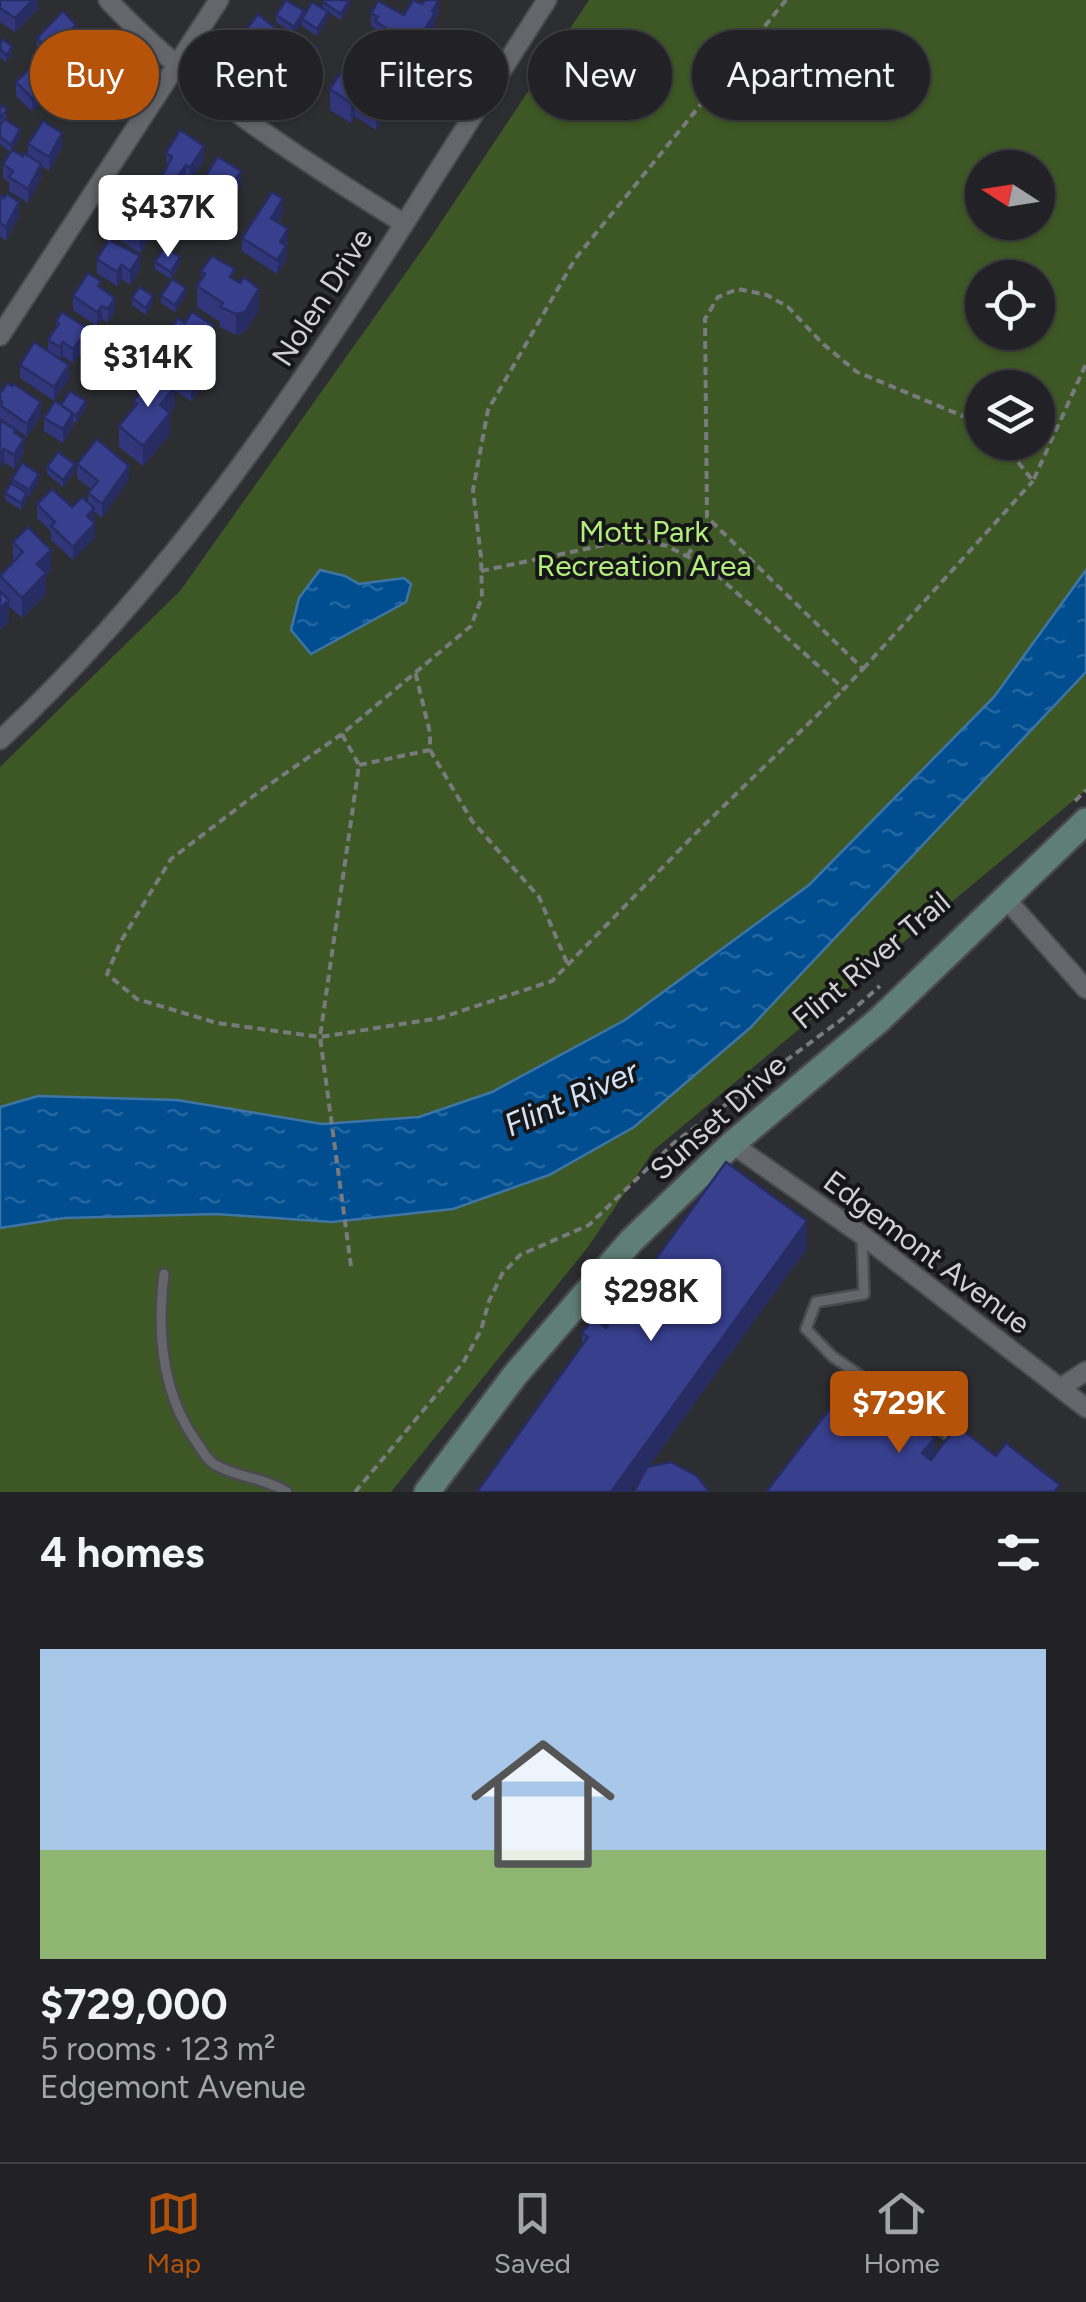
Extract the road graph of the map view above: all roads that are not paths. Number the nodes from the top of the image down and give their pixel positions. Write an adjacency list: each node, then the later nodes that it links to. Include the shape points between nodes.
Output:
1 (108, 0): 4 (street)
2 (219, 0): 4 (street)
3 (548, 0): 5 (street, Nolen Drive)
4 (176, 67): 5 (street); 6 (street)
5 (403, 224): 7 (street, Nolen Drive, via 193,532 90,652)
6 (0, 336)
7 (0, 740)
8 (1080, 812): 9 (street, Sunset Drive)
9 (1006, 899): 10 (street); 11 (street, Sunset Drive, via 879,1020)
10 (1086, 989)
11 (732, 1144): 12 (street, Edgemont Avenue); 19 (street, Sunset Drive, via 631,1241)
12 (862, 1235): 15 (street, Edgemont Avenue); 17 (lane, via 864,1294 816,1302 806,1329 833,1356)
13 (164, 1274): 18 (lane, via 162,1348 170,1390 190,1432 211,1462)
14 (1086, 1370): 15 (street)
15 (1062, 1387): 16 (street, Edgemont Avenue)
16 (1086, 1408)
17 (970, 1450)
18 (287, 1492)
19 (427, 1492)

